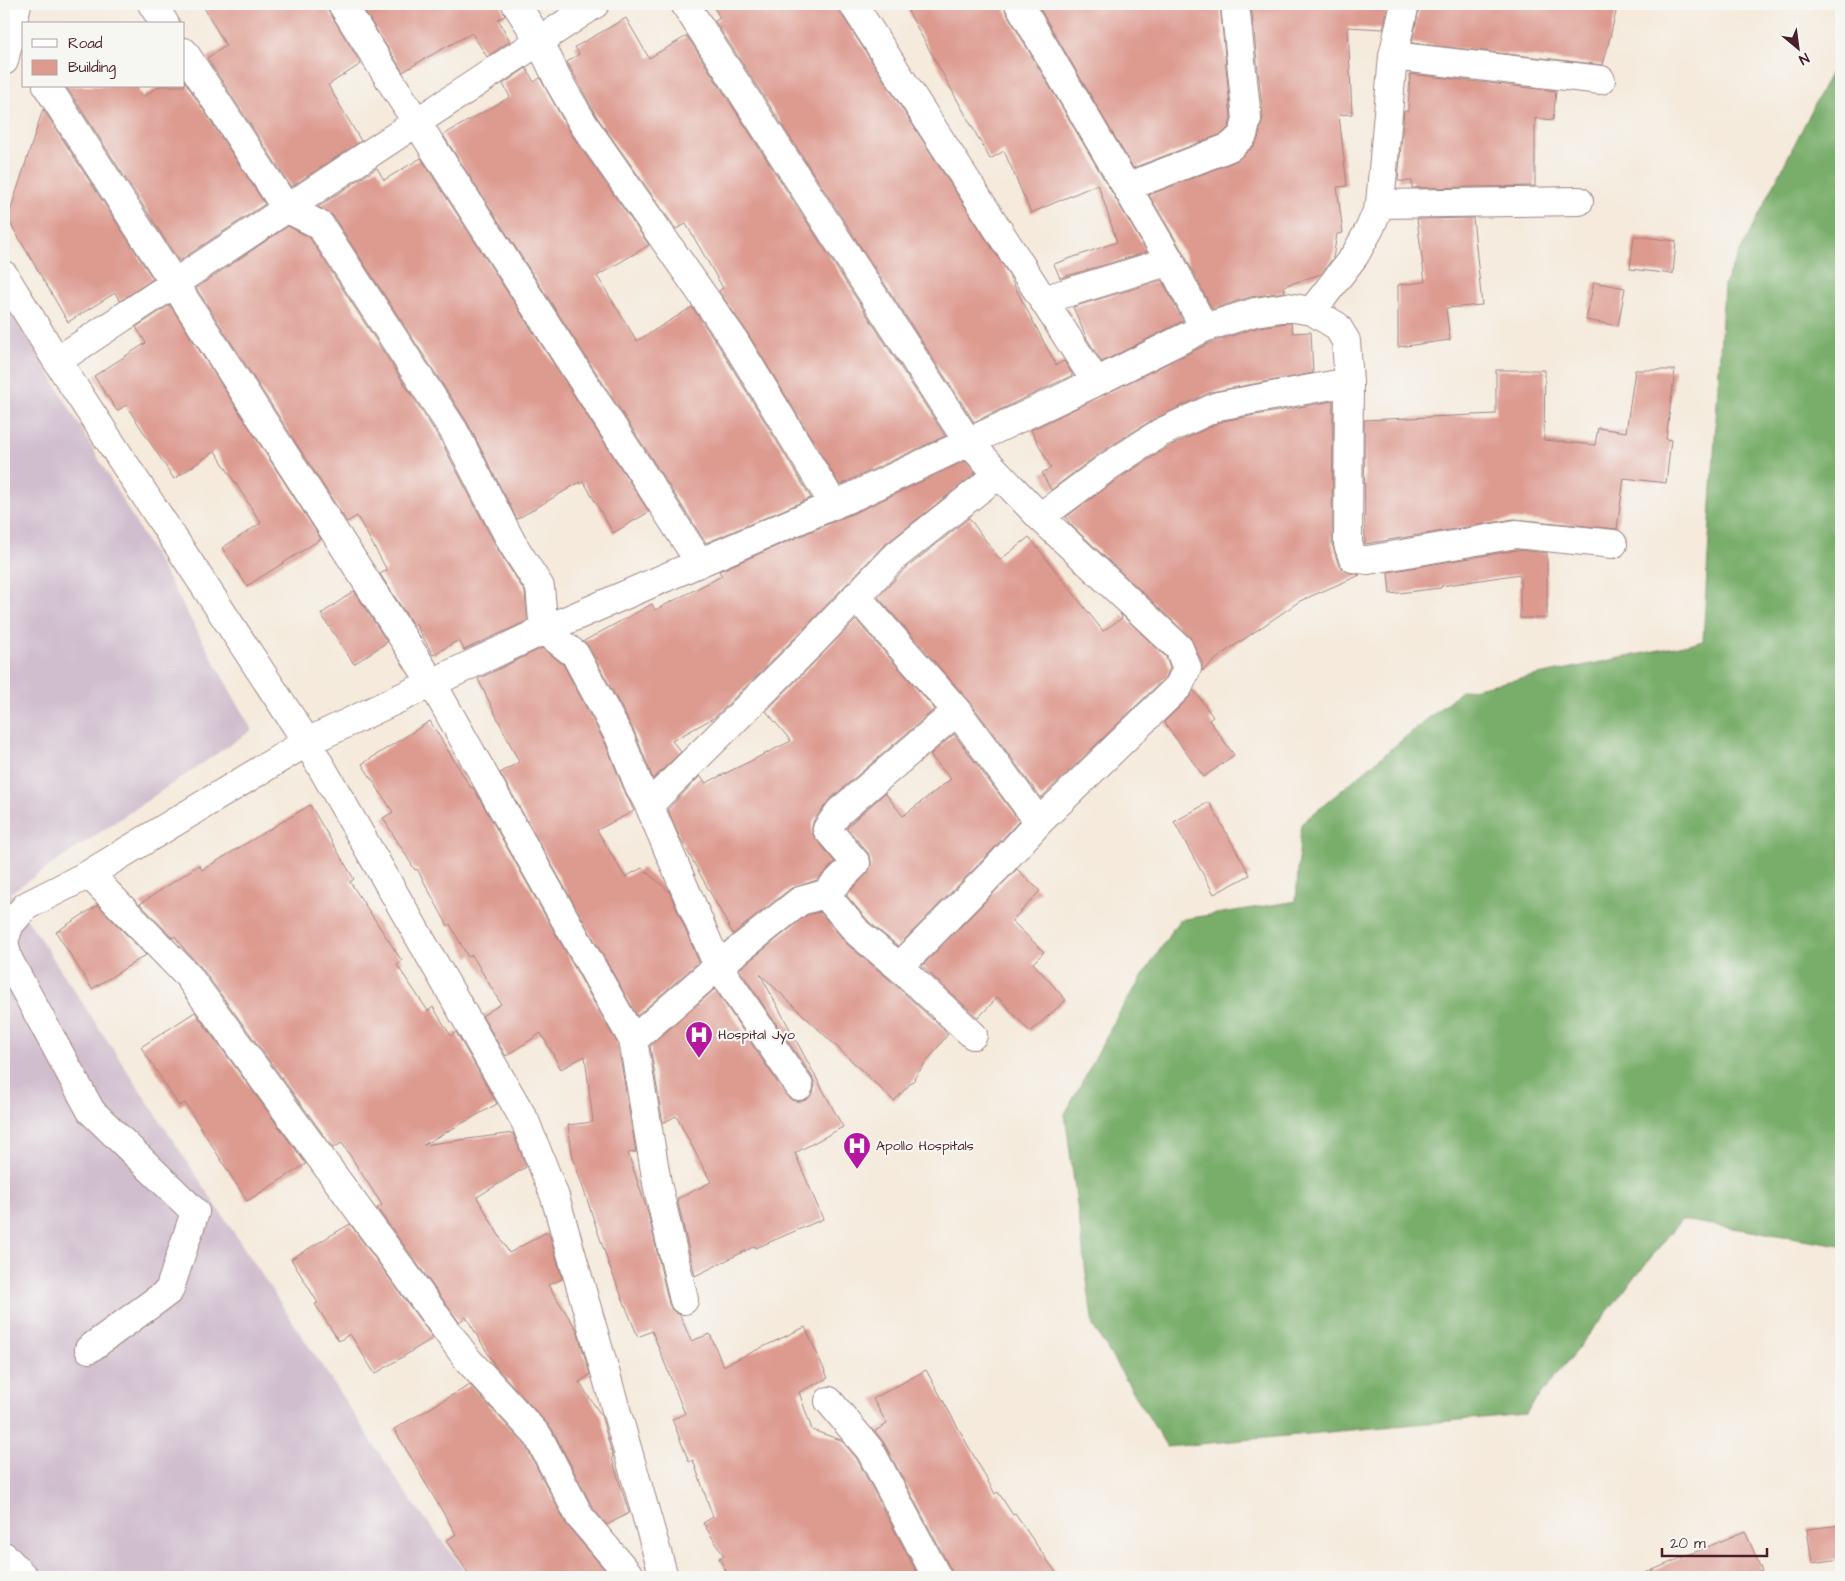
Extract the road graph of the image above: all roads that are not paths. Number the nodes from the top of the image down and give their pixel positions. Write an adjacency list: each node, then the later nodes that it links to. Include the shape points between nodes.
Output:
1 (17, 4): 13 (street)
2 (152, 4): 11 (street)
3 (342, 4): 19 (street)
4 (516, 4): 12 (street)
5 (595, 4): 12 (street)
6 (685, 4): 33 (street)
7 (853, 4): 27 (street)
8 (1019, 4): 20 (street)
9 (1235, 4): 20 (street, via 1247,119 1243,135 1230,147)
10 (1405, 4): 15 (street)
11 (164, 22)
12 (539, 40): 19 (street); 35 (street, via 584,125 732,337)
13 (18, 41): 16 (street)
14 (185, 54): 23 (street)
15 (1393, 56): 17 (street); 22 (street)
16 (4, 60)
17 (1601, 80)
18 (48, 88): 26 (street)
19 (417, 123): 23 (street); 38 (street)
20 (1127, 187): 24 (street)
21 (1579, 201): 22 (street)
22 (1380, 204): 28 (street, via 1355,255)
23 (286, 208): 26 (street); 40 (street, via 320,225 454,431 512,544 540,587)
24 (1170, 261): 27 (street); 29 (street)
25 (4, 275): 30 (street)
26 (174, 283): 30 (street); 41 (street)
27 (1043, 300): 31 (street)
28 (1312, 311): 29 (street, via 1287,308 1255,312); 32 (street, via 1337,326 1346,341)
29 (1204, 328): 31 (street)
30 (57, 361): 43 (street)
31 (1096, 382): 33 (street)
32 (1349, 382): 36 (street, via 1218,406 1160,433); 37 (street, via 1348,544 1353,558 1368,560 1516,534)
33 (968, 442): 34 (street); 35 (street)
34 (999, 474): 36 (street); 39 (street, via 893,558)
35 (834, 505): 38 (street)
36 (1040, 517): 45 (street, via 1178,648 1188,668 1179,686)
37 (1612, 544)
38 (700, 563): 40 (street)
39 (856, 596): 42 (street); 44 (street)
40 (544, 630): 41 (street); 44 (street, via 575,654 620,738)
41 (432, 683): 43 (street); 51 (street)
42 (957, 711): 45 (street); 47 (street, via 839,812 827,828 856,864)
43 (307, 742): 46 (street); 59 (street, via 525,1120 555,1197)
44 (649, 805): 48 (street)
45 (1039, 822): 49 (street)
46 (88, 874): 54 (street, via 26,906 10,924 4,941 8,960 91,1111 194,1212 170,1290); 58 (street, via 188,976 468,1360 538,1436 580,1517)
47 (825, 894): 48 (street, via 800,901); 49 (street, via 858,933)
48 (718, 966): 51 (street); 52 (street)
49 (899, 967): 50 (street)
50 (973, 1035)
51 (633, 1040): 53 (street, via 657,1183)
52 (799, 1086)
53 (684, 1300)
54 (89, 1349)
55 (830, 1401): 60 (street, via 870,1450)
56 (4, 1556): 57 (street)
57 (24, 1577)
58 (631, 1577)
59 (664, 1577)
60 (937, 1577)

